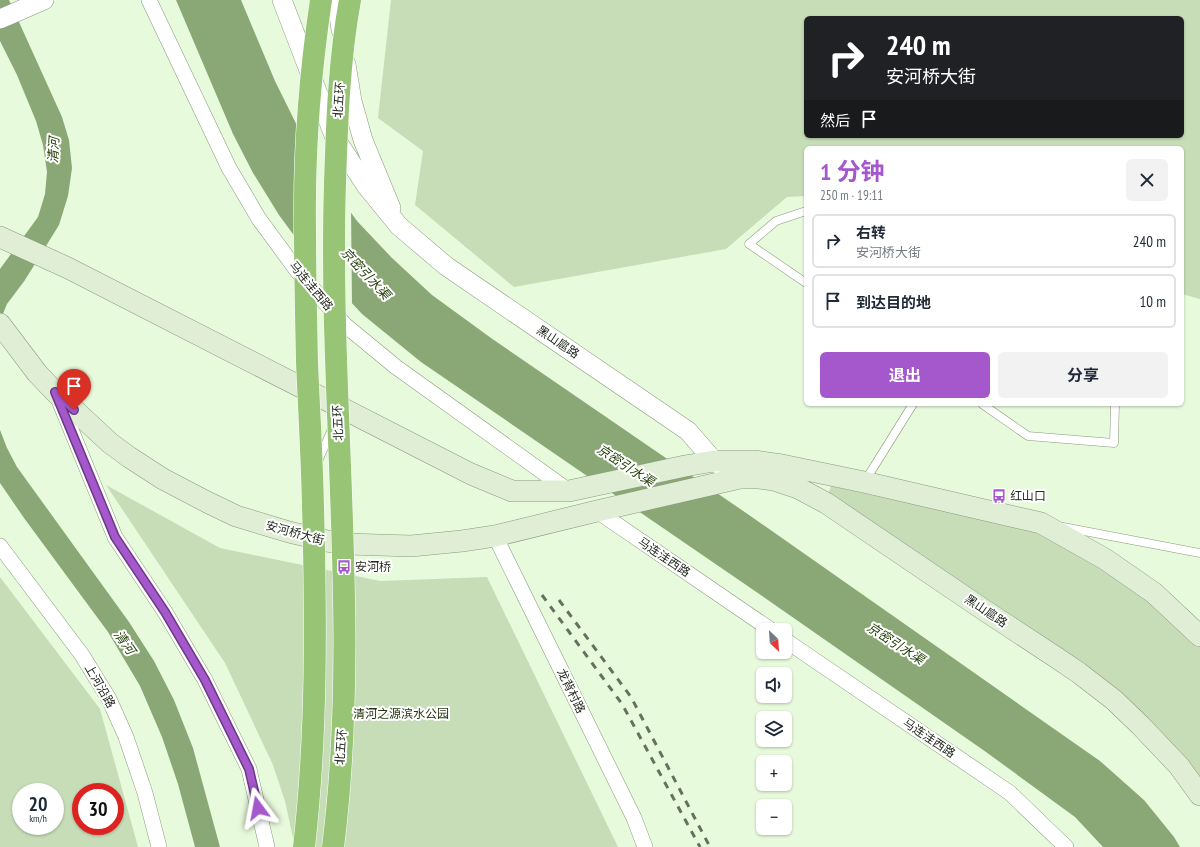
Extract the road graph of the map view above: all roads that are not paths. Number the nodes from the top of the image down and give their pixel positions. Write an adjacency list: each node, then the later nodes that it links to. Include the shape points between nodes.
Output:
1 (44, 0): 7 (street)
2 (149, 0): 22 (street, 马连洼西路, via 229,168 259,219 298,272 345,325 390,362)
3 (282, 0): 9 (street, 黑山扈路, via 335,138 367,187)
4 (320, 0): 35 (highway, bridge, via 307,124 305,223 315,612 312,758)
5 (338, 0): 9 (street, via 354,107 363,140)
6 (350, 0): 36 (highway, 北五环, bridge, via 337,124 334,225 344,706)
7 (0, 19)
8 (804, 212): 11 (lane, via 776,221 749,244)
9 (399, 226): 19 (street, 黑山扈路, via 446,266 688,431)
10 (0, 238): 17 (main road, via 68,268)
11 (804, 282)
12 (0, 324): 13 (main road, 安河桥大街, via 37,373)
13 (55, 392): 26 (main road, 安河桥大街, via 110,443 129,457 163,479 236,516 347,544 411,546); 34 (street, via 115,537 165,612 205,680 249,769)
14 (913, 406): 21 (lane)
15 (985, 406): 16 (lane, via 1028,436 1114,443)
16 (1115, 406)
17 (341, 408): 18 (lane); 22 (main road, via 471,474 512,491)
18 (319, 459)
19 (714, 461): 20 (street, 黑山扈路); 21 (main road, via 782,464); 22 (main road)
20 (740, 478): 23 (main road, 黑山扈路); 32 (main road, 黑山扈路, via 774,480 798,488 826,503 1057,658 1108,695 1140,725 1179,766)
21 (864, 482): 25 (main road)
22 (569, 491)
23 (622, 506): 24 (main road, 安河桥大街)
24 (597, 511): 26 (main road, 安河桥大街); 29 (street, 马连洼西路)
25 (1041, 523): 28 (lane); 30 (main road, via 1105,558 1154,593)
26 (495, 536): 37 (street, 龙背村路, via 630,811)
27 (0, 546): 33 (street, 上河沿路, via 82,655 109,699 126,737 143,786)
28 (1200, 553)
29 (761, 623)
30 (1200, 636)
31 (792, 645): 38 (street, 马连洼西路, via 1010,793)
32 (1200, 795)
33 (160, 847)
34 (267, 847)
35 (304, 847)
36 (333, 847)
37 (645, 847)
38 (1066, 847)

